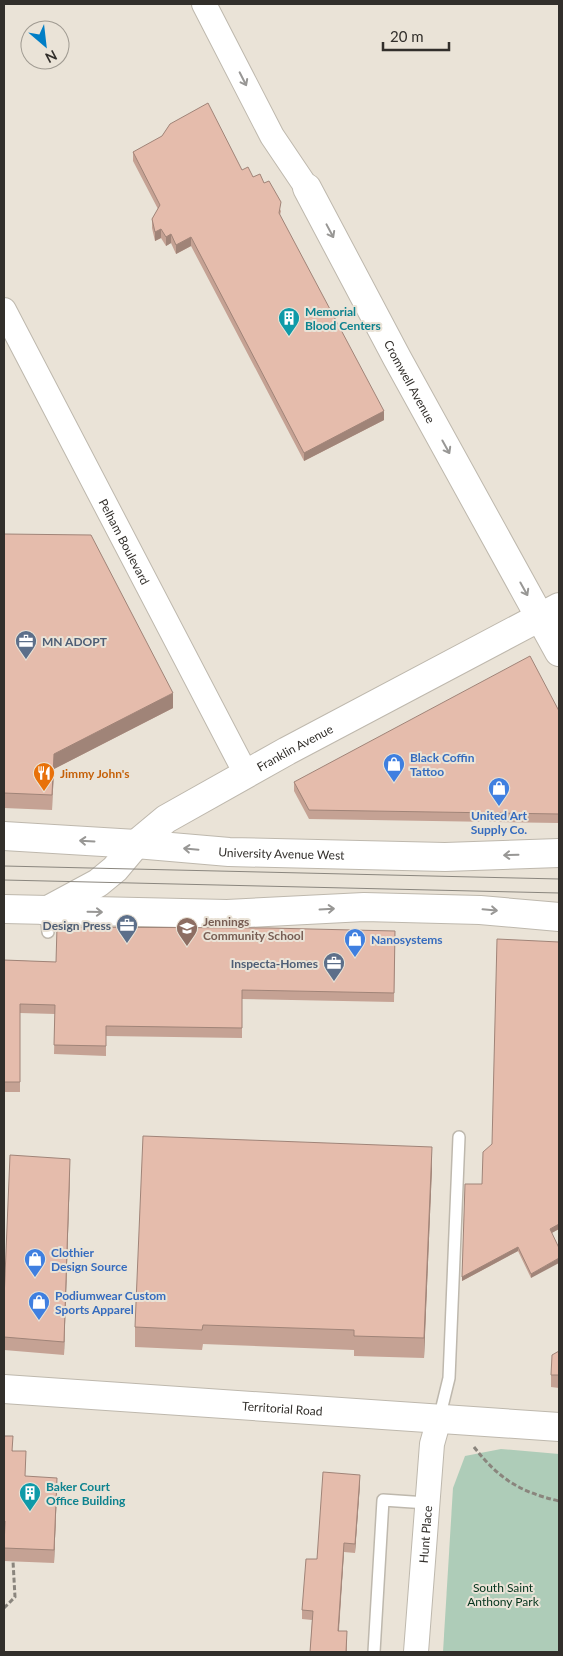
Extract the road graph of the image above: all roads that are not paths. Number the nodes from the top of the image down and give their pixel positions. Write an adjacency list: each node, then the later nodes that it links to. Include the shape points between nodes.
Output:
1 (204, 4): 2 (street, Cromwell Avenue, one-way to 2, via 272,136)
2 (307, 188): 4 (main road, Cromwell Avenue, one-way to 4, via 397,358)
3 (4, 310): 6 (street, Pelham Boulevard)
4 (550, 612): 5 (main road, Cromwell Avenue); 6 (main road, Franklin Avenue)
5 (559, 652)
6 (246, 774): 8 (main road, Franklin Avenue, via 166,819)
7 (4, 836): 8 (main road, University Avenue West, one-way to 7)
8 (136, 844): 9 (main road, University Avenue West, one-way to 8, via 445,858 229,852); 12 (main road, Franklin Avenue, via 115,869)
9 (559, 853)
10 (4, 909): 12 (main road)
11 (559, 917): 12 (main road, one-way to 11, via 364,907 480,910)
12 (47, 921)
13 (459, 1137): 15 (lane, via 449,1378)
14 (4, 1388): 15 (main road, Territorial Road)
15 (439, 1419): 16 (main road, Territorial Road); 17 (street, Hunt Place, via 432,1444)
16 (559, 1427)
17 (427, 1503): 18 (lane, via 383,1500); 19 (street, Hunt Place)
18 (374, 1652)
19 (416, 1652)

